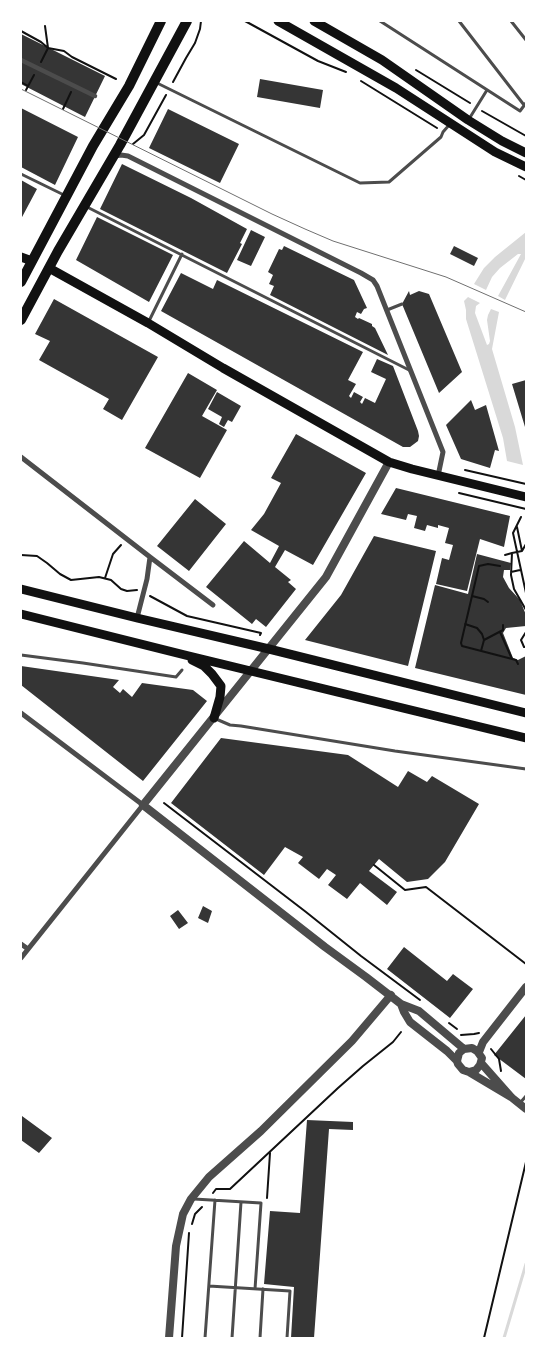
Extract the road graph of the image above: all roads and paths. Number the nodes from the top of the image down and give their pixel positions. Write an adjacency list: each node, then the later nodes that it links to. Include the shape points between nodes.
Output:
1 (161, 21): 43 (highway, via 130,86)
2 (187, 21): 21 (highway)
3 (201, 21): 22 (path, via 195,43)
4 (245, 21): 17 (path)
5 (278, 21): 33 (main road, via 396,88)
6 (314, 21): 32 (main road, via 382,60)
7 (380, 21): 26 (lane)
8 (459, 21): 29 (lane)
9 (511, 21): 12 (lane)
10 (45, 26): 13 (path)
11 (21, 31): 13 (path)
12 (526, 40)
13 (48, 48): 15 (path); 19 (path, via 64,51)
14 (21, 60): 15 (street)
15 (38, 68): 23 (path); 24 (street)
16 (413, 68): 30 (path)
17 (349, 74)
18 (357, 78): 34 (path)
19 (116, 80)
20 (21, 82): 23 (path)
21 (154, 82): 34 (lane, via 360,183 389,182); 38 (highway)
22 (173, 83)
23 (28, 86): 25 (path)
24 (74, 86): 27 (street); 31 (path)
25 (26, 90)
26 (487, 90): 29 (lane, via 520,111); 30 (lane)
27 (95, 96)
28 (166, 96): 36 (path, via 144,135)
29 (525, 104)
30 (476, 107): 32 (lane); 35 (path)
31 (63, 109)
32 (468, 120): 37 (main road)
33 (450, 124): 34 (lane); 39 (main road)
34 (443, 132)
35 (526, 136)
36 (135, 143)
37 (526, 153)
38 (112, 157): 44 (highway); 51 (street, via 128,156 361,272 373,280)
39 (526, 168)
40 (21, 174): 43 (lane)
41 (518, 175): 42 (path)
42 (526, 180)
43 (67, 196): 47 (highway)
44 (84, 205): 45 (lane); 48 (highway)
45 (182, 254): 53 (lane); 54 (lane)
46 (21, 257): 47 (main road)
47 (32, 261): 48 (highway); 49 (highway)
48 (49, 268): 52 (highway); 53 (main road)
49 (21, 282)
50 (402, 304): 51 (lane)
51 (387, 310): 54 (street)
52 (21, 320)
53 (148, 323): 56 (main road)
54 (411, 370): 58 (street, via 443,452)
55 (21, 457): 65 (street)
56 (389, 462): 58 (main road); 90 (street, via 326,577)
57 (465, 470): 59 (path)
58 (438, 476): 61 (main road)
59 (526, 484)
60 (459, 493): 62 (path)
61 (526, 497)
62 (526, 509)
63 (521, 516): 64 (path)
64 (516, 526): 67 (path); 68 (path, via 513,533)
65 (126, 538): 71 (street); 75 (path, via 113,554)
66 (526, 544): 67 (path)
67 (522, 551): 68 (path)
68 (516, 552): 69 (path); 73 (path)
69 (512, 553): 70 (path); 74 (path)
70 (505, 555)
71 (150, 557): 80 (street); 83 (street)
72 (500, 566): 78 (path, via 479,566)
73 (520, 570): 74 (path); 77 (path)
74 (511, 572): 81 (path, via 514,589)
75 (105, 578)
76 (21, 589): 83 (main road)
77 (526, 593)
78 (472, 596): 79 (path); 84 (path)
79 (488, 602)
80 (213, 605)
81 (526, 610)
82 (21, 614): 93 (main road)
83 (137, 618): 90 (main road)
84 (465, 624): 88 (path, via 477,628); 91 (path, via 462,646)
85 (503, 626): 86 (path)
86 (500, 632): 88 (path); 94 (path)
87 (526, 632): 89 (path, via 521,640)
88 (484, 640): 91 (path)
89 (526, 648)
90 (268, 649): 97 (street); 99 (main road)
91 (481, 651): 94 (path)
92 (21, 655): 96 (lane, via 176,678)
93 (185, 655): 97 (main road); 100 (main road, via 204,666 221,686)
94 (512, 659): 95 (path)
95 (518, 664)
96 (182, 670)
97 (251, 671): 100 (street); 101 (main road)
98 (21, 713): 104 (street)
99 (526, 713)
100 (214, 718): 102 (lane, via 230,725); 104 (street)
101 (526, 738)
102 (526, 769)
103 (164, 803): 111 (path)
104 (143, 805): 107 (street); 112 (street, via 324,947)
105 (374, 865): 109 (path, via 405,890 426,887)
106 (21, 944): 107 (street)
107 (28, 949): 108 (street)
108 (21, 958)
109 (526, 964)
110 (526, 987): 117 (street, via 483,1042)
111 (411, 993)
112 (391, 995): 113 (street); 127 (street, via 352,1041 261,1131 209,1177)
113 (402, 1004): 115 (street, via 419,1011); 118 (street, via 410,1022)
114 (401, 1032): 125 (path)
115 (464, 1049): 117 (street, via 472,1048); 118 (street)
116 (493, 1050): 121 (path, via 499,1059)
117 (479, 1052): 119 (street)
118 (457, 1061): 120 (street, via 463,1070)
119 (481, 1063): 120 (street, via 478,1069); 123 (street)
120 (469, 1072): 123 (street)
121 (501, 1072)
122 (526, 1096): 124 (lane)
123 (512, 1097): 124 (street)
124 (522, 1106)
125 (270, 1153): 128 (path); 129 (path, via 230,1190 216,1189)
126 (526, 1162): 142 (path)
127 (191, 1199): 129 (lane); 136 (street, via 183,1214 177,1240)
128 (267, 1199)
129 (208, 1200): 130 (lane); 137 (path, via 195,1214 190,1231)
130 (215, 1200): 131 (lane); 132 (lane)
131 (241, 1202): 133 (lane); 134 (lane, via 261,1203)
132 (209, 1286): 133 (lane); 138 (lane)
133 (235, 1288): 134 (lane); 139 (lane)
134 (256, 1289): 135 (lane)
135 (263, 1289): 140 (lane); 141 (lane, via 290,1291)
136 (169, 1338)
137 (182, 1338)
138 (205, 1338)
139 (232, 1338)
140 (260, 1338)
141 (287, 1338)
142 (484, 1338)

